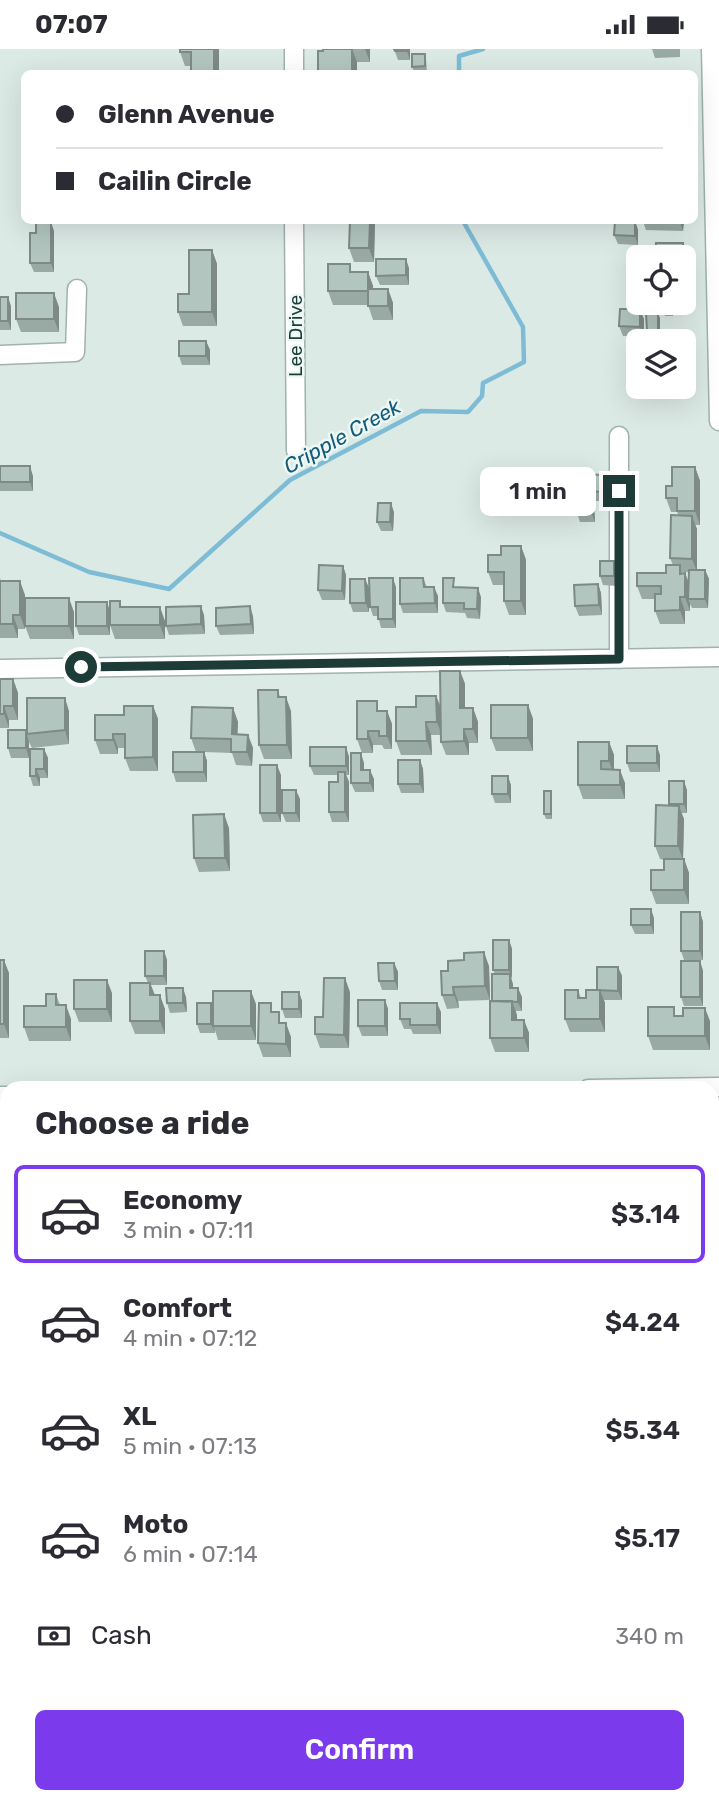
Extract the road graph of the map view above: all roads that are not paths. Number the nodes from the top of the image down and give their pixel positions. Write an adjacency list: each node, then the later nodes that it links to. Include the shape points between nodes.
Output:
1 (294, 49): 3 (street)
2 (710, 49): 7 (street)
3 (294, 70)
4 (295, 224): 9 (street, Lee Drive)
5 (77, 289): 6 (street, via 75,352)
6 (0, 355)
7 (719, 421)
8 (619, 436): 11 (street)
9 (296, 451)
10 (719, 657): 11 (street)
11 (619, 659): 12 (street)
12 (0, 669)

